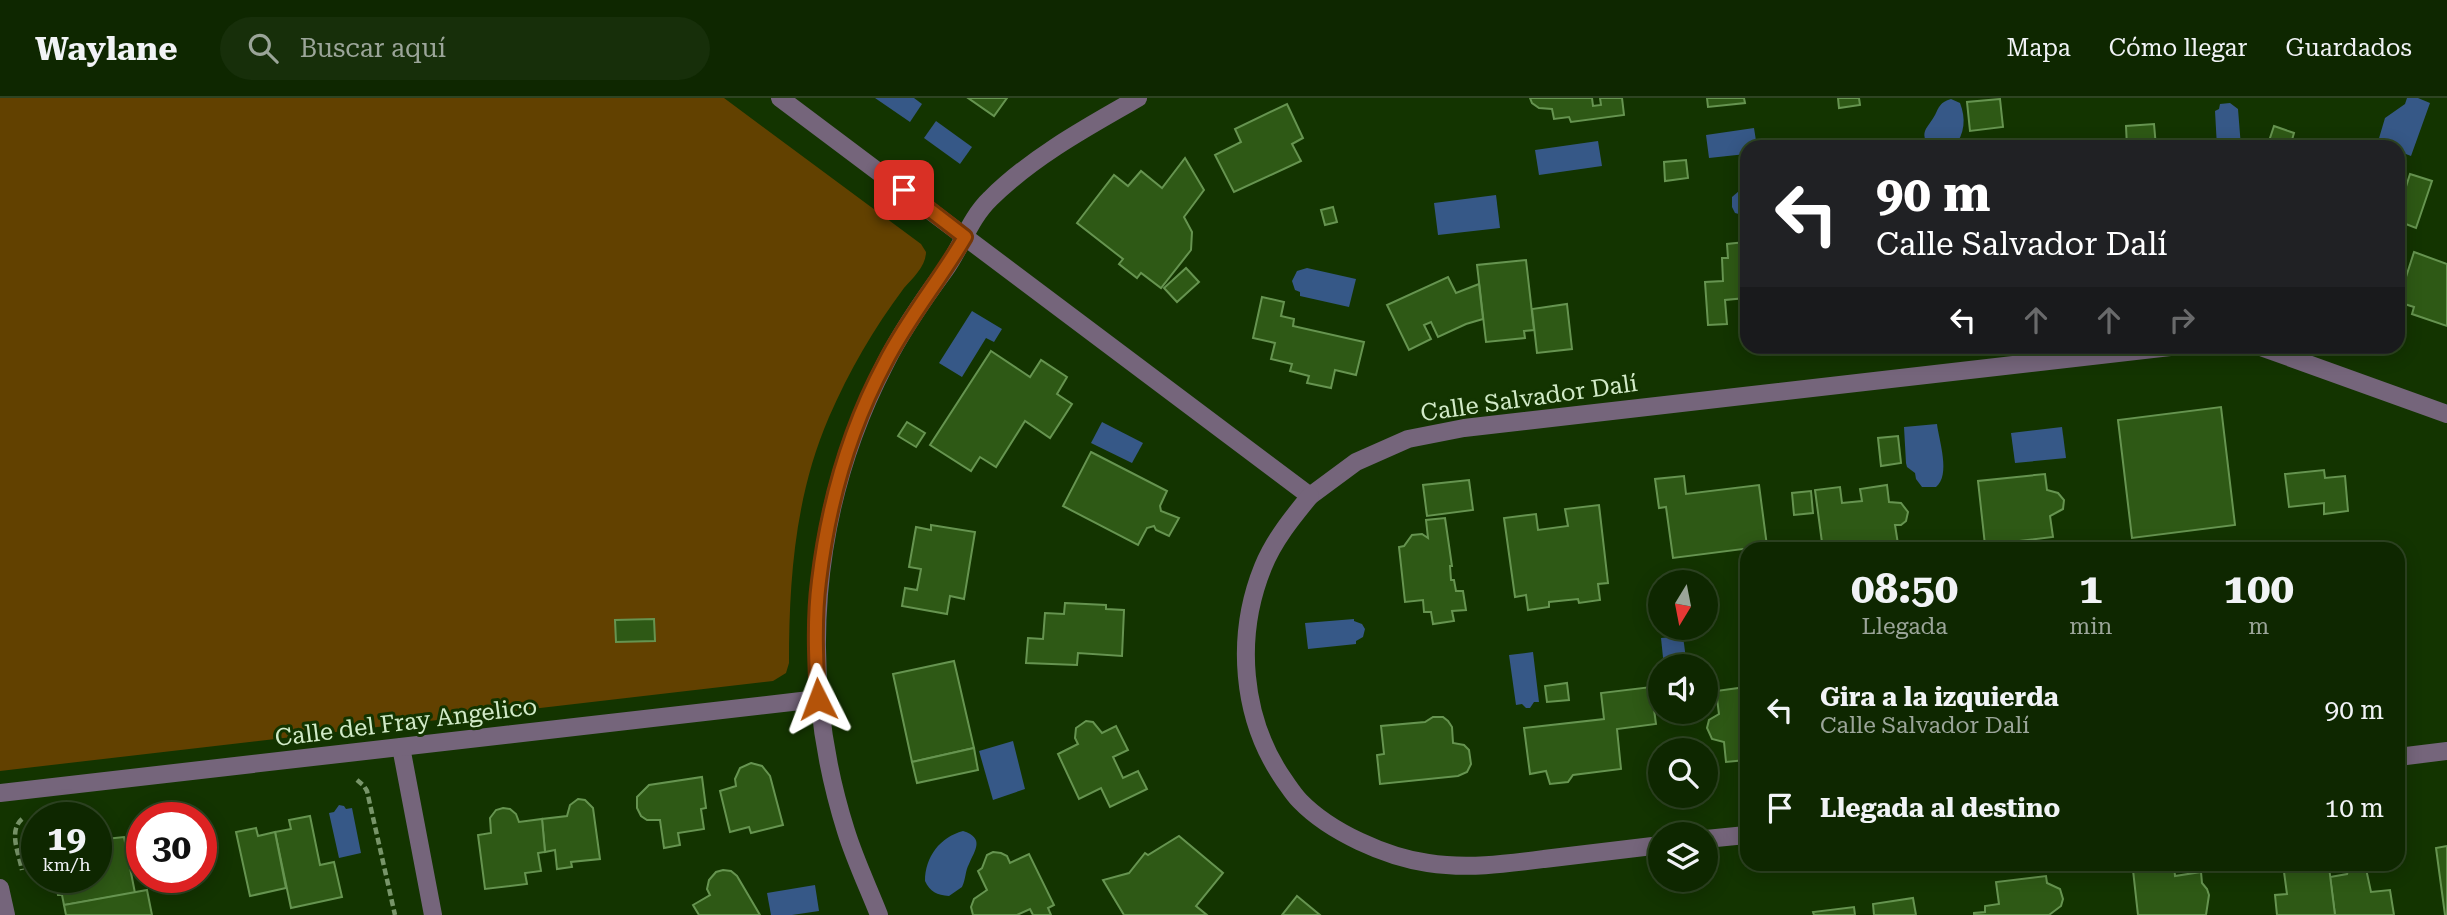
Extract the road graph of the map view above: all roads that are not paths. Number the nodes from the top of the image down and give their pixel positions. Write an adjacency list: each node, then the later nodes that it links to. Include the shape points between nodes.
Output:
1 (780, 98): 3 (street)
2 (1138, 98): 3 (street, via 1046,153 1000,189 979,211)
3 (965, 237): 7 (street); 8 (street, via 885,363 841,470 818,583)
4 (2109, 354): 7 (street, Calle Salvador Dalí, via 1464,428 1408,439 1366,457)
5 (2280, 354): 6 (street)
6 (2447, 414)
7 (1310, 496): 15 (street, Calle Salvador Dalí, via 1283,528 1263,565 1250,605 1245,646 1248,688 1258,729 1275,767 1300,801 1338,830 1380,851 1426,863 1474,867)
8 (818, 699): 9 (street, Calle del Fray Angelico); 19 (street, via 846,832)
9 (401, 747): 12 (street, Calle del Fray Angelico); 18 (street)
10 (2447, 751): 11 (street)
11 (2405, 756)
12 (0, 793)
13 (1740, 836): 14 (street)
14 (1718, 838)
15 (1648, 847)
16 (0, 888): 17 (street)
17 (6, 915)
18 (433, 915)
19 (879, 915)

